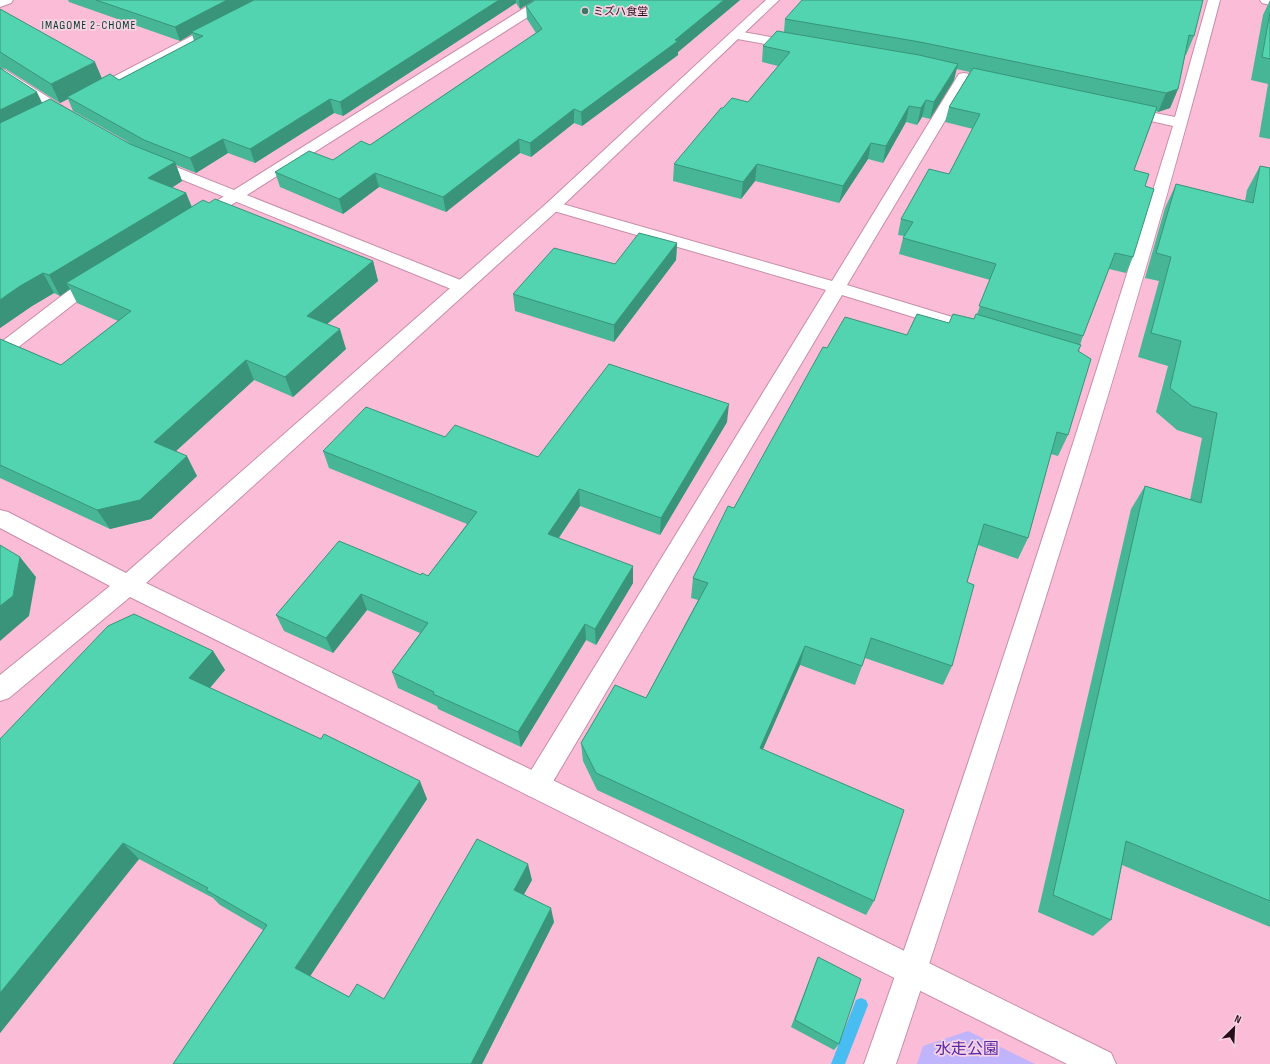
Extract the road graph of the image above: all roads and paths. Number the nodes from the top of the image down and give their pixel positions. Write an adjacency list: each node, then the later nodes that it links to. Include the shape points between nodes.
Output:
1 (7, 0): 8 (street)
2 (271, 0): 14 (street)
3 (546, 0): 18 (street)
4 (773, 0): 9 (street)
5 (1214, 0): 15 (street)
6 (1266, 0): 7 (street)
7 (1270, 1)
8 (0, 3)
9 (737, 35): 10 (street); 19 (street)
10 (815, 49)
11 (0, 73): 14 (street)
12 (980, 80): 23 (street, via 957,75)
13 (1111, 108): 15 (street)
14 (53, 114): 16 (street)
15 (1181, 123): 30 (street, via 1100,368)
16 (85, 125)
17 (137, 155): 18 (street)
18 (236, 196): 20 (street); 22 (street)
19 (553, 206): 22 (street); 23 (street)
20 (189, 225)
21 (114, 270): 25 (street, via 74,295)
22 (462, 287): 27 (street)
23 (837, 288): 24 (street); 29 (street)
24 (995, 336)
25 (0, 352)
26 (0, 518): 27 (street)
27 (128, 585): 28 (street); 29 (street)
28 (0, 690)
29 (536, 786): 30 (street)
30 (913, 970): 31 (street); 32 (street)
31 (880, 1064)
32 (1100, 1064)

